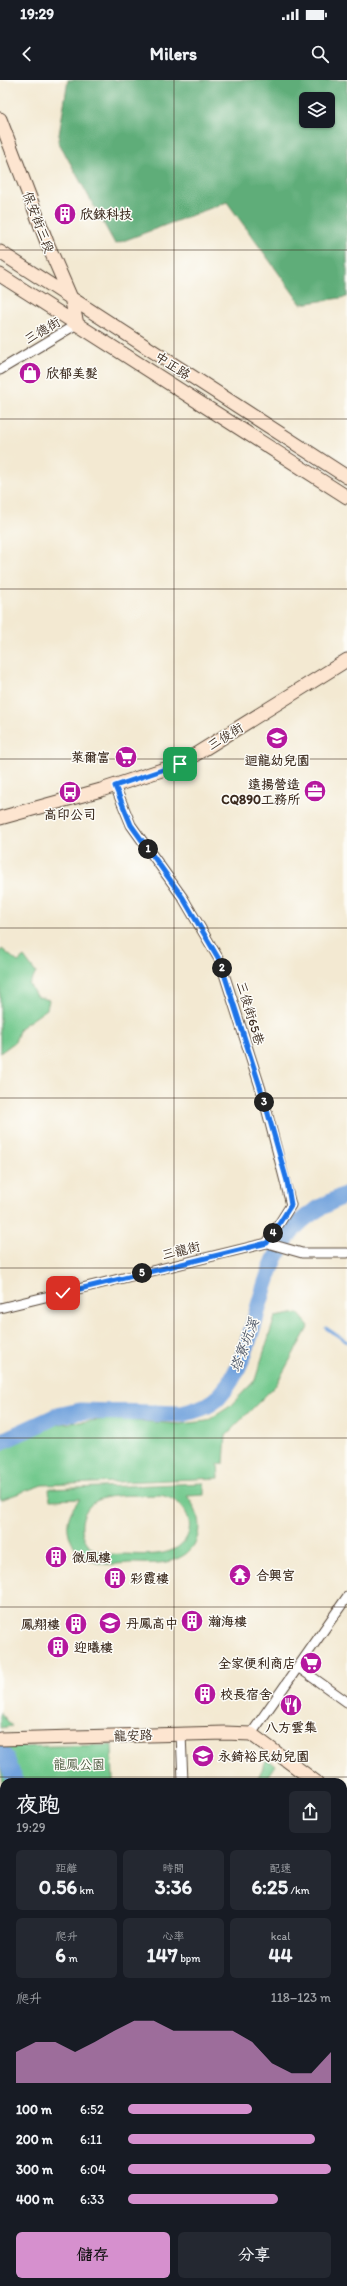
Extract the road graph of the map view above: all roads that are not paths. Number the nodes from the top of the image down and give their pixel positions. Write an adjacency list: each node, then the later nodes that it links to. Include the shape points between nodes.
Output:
1 (0, 119): 4 (street, 保安街三段)
2 (0, 252): 4 (street, 中正路)
3 (0, 275): 5 (street, 中正路)
4 (71, 298): 5 (street, 保安街三段); 7 (street, 中正路)
5 (77, 324): 6 (street, 三德街); 8 (street, 中正路)
6 (0, 370)
7 (347, 477)
8 (347, 496)
9 (347, 660): 10 (street, 三俊街, via 180,764)
10 (115, 786): 11 (street, 三俊街); 12 (street, 三俊街65巷, via 131,825 183,898 212,946 228,983 263,1096 287,1181 291,1205)
11 (0, 818)
12 (270, 1243): 13 (street, via 302,1253); 14 (street, 三龍街)
13 (347, 1253)
14 (0, 1308)
15 (347, 1597): 16 (street)
16 (298, 1667): 17 (street); 19 (street)
17 (347, 1702)
18 (181, 1734): 19 (street, 龍安路); 20 (street, 龍安路); 21 (street)
19 (251, 1734): 22 (street)
20 (0, 1739)
21 (183, 1778)
22 (311, 1778)

